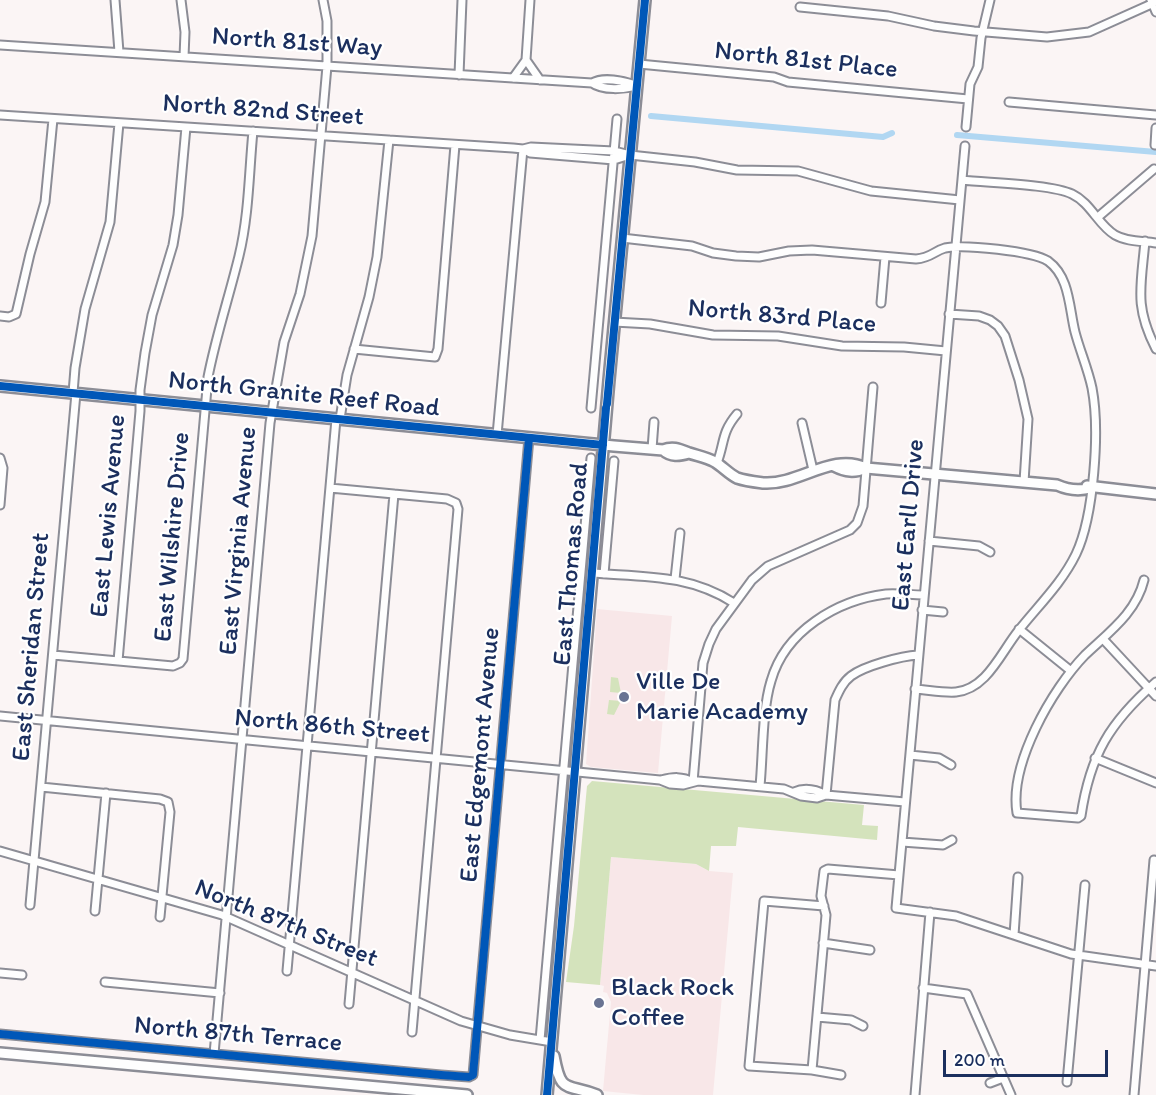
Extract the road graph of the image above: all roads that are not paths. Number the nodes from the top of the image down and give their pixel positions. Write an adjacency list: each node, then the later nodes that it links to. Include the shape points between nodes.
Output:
1 (115, 0): 13 (street)
2 (181, 0): 14 (street)
3 (323, 0): 17 (street, East Virginia Avenue)
4 (462, 0): 18 (street)
5 (530, 0): 15 (street)
6 (645, 0): 16 (main road, East Thomas Road)
7 (990, 0): 11 (street)
8 (1153, 2): 10 (street); 11 (street, via 1089,32 1047,37)
9 (800, 7): 11 (street, via 888,15)
10 (1156, 12)
11 (982, 32): 22 (street, via 978,67)
12 (0, 45): 13 (street, North 81st Way)
13 (119, 52): 14 (street, North 81st Way)
14 (184, 57): 17 (street, North 81st Way)
15 (526, 60): 19 (street); 20 (street)
16 (639, 64): 21 (main road, East Thomas Road); 22 (street, North 81st Place)
17 (327, 66): 18 (street, North 81st Way); 33 (street, East Virginia Avenue)
18 (459, 75): 19 (street, North 81st Way)
19 (513, 78): 20 (street, North 81st Way)
20 (540, 80): 21 (street, North 81st Way, via 592,84 598,80 624,81)
21 (637, 86): 40 (main road, East Thomas Road)
22 (968, 99): 30 (street)
23 (1009, 102): 25 (street)
24 (0, 115): 26 (street, North 82nd Street)
25 (1156, 115)
26 (53, 119): 28 (street, North 82nd Street); 57 (street, via 44,210 16,314)
27 (617, 119): 39 (street)
28 (119, 123): 29 (street, North 82nd Street); 66 (street, East Sheridan Street, via 110,222 85,309)
29 (186, 127): 32 (street, North 82nd Street); 67 (street, East Lewis Avenue, via 173,244 152,315)
30 (966, 127)
31 (1156, 128): 36 (street)
32 (253, 131): 33 (street, North 82nd Street); 68 (street, East Wilshire Drive, via 245,220 214,345)
33 (321, 135): 34 (street, North 82nd Street); 70 (street, East Virginia Avenue, via 307,265 284,342)
34 (389, 140): 35 (street, North 82nd Street); 59 (street, via 377,257)
35 (455, 145): 38 (street, North 82nd Street); 59 (street, via 435,357)
36 (1155, 145)
37 (965, 146): 42 (street, East Earll Drive)
38 (523, 149): 39 (street, North 82nd Street); 75 (street)
39 (614, 155): 40 (street, North 82nd Street); 48 (street)
40 (630, 156): 43 (street, North 82nd Street, via 737,170 798,171 872,191); 46 (main road, East Thomas Road)
41 (1154, 169): 44 (street)
42 (962, 180): 43 (street, East Earll Drive); 44 (street, via 1065,191)
43 (960, 200): 50 (street, East Earll Drive)
44 (1098, 217): 45 (street, via 1114,234)
45 (1144, 241): 47 (street); 60 (street, via 1140,306)
46 (622, 242): 48 (street); 52 (street, via 692,246); 58 (main road, East Thomas Road)
47 (1156, 243)
48 (606, 244): 62 (street)
49 (743, 247): 52 (street)
50 (955, 247): 53 (street, via 925,258); 56 (street, East Earll Drive); 88 (street, via 1040,257 1054,266 1063,280 1091,386 1096,422)
51 (812, 250): 52 (street); 53 (street); 54 (street)
52 (743, 257)
53 (885, 257): 55 (street)
54 (812, 260)
55 (882, 303)
56 (949, 314): 61 (street, East Earll Drive); 86 (street, via 990,320 1005,336 1028,419)
57 (0, 316)
58 (615, 322): 61 (street, North 83rd Place, via 713,335 778,336 842,346); 63 (main road, East Thomas Road)
59 (354, 349): 72 (street)
60 (1156, 349)
61 (946, 351): 85 (street, East Earll Drive)
62 (595, 359): 63 (street); 69 (street)
63 (611, 360): 77 (main road, East Thomas Road)
64 (0, 386): 66 (main road, North Granite Reef Road)
65 (873, 387): 83 (street)
66 (74, 393): 67 (main road, North Granite Reef Road); 105 (street, East Sheridan Street)
67 (140, 400): 68 (main road, North Granite Reef Road); 107 (street, East Lewis Avenue)
68 (206, 406): 70 (main road, North Granite Reef Road); 107 (street, East Wilshire Drive, via 183,657 173,666)
69 (591, 408)
70 (272, 413): 72 (main road, North Granite Reef Road); 115 (street, East Virginia Avenue)
71 (737, 414): 82 (street, via 725,431)
72 (338, 419): 75 (main road, North Granite Reef Road); 87 (street)
73 (654, 422): 78 (street)
74 (802, 423): 84 (street)
75 (497, 435): 76 (main road, North Granite Reef Road)
76 (530, 438): 77 (main road, North Granite Reef Road); 121 (street, East Edgemont Avenue)
77 (603, 445): 78 (main road, North Granite Reef Road); 95 (main road, East Thomas Road)
78 (651, 449): 82 (main road, North Granite Reef Road, via 681,449)
79 (1, 458): 91 (street)
80 (591, 458): 123 (street, East Thomas Road)
81 (614, 461): 96 (street, East Thomas Road)
82 (717, 463): 84 (main road, North Granite Reef Road, via 738,478 766,483 787,482)
83 (866, 468): 84 (main road, North Granite Reef Road, via 848,463); 85 (main road, North Granite Reef Road); 100 (street, via 863,506 857,523 844,534 768,566)
84 (813, 470)
85 (934, 474): 86 (main road, North Granite Reef Road); 93 (street, East Earll Drive)
86 (1024, 482): 88 (main road, North Granite Reef Road, via 1082,484)
87 (330, 488): 89 (street); 116 (street)
88 (1091, 488): 90 (main road, North Granite Reef Road); 103 (street, via 1077,553 1058,583)
89 (394, 494): 117 (street); 119 (street, via 447,499 456,503 458,511)
90 (1156, 494)
91 (0, 505)
92 (680, 533): 97 (street)
93 (929, 541): 94 (street, via 980,546); 99 (street, East Earll Drive)
94 (990, 552)
95 (592, 573): 96 (street); 124 (main road, East Thomas Road)
96 (604, 574): 97 (street)
97 (675, 579): 100 (street, via 708,588)
98 (1144, 580): 104 (street, via 1131,609)
99 (923, 595): 101 (street, East Earll Drive); 127 (street, via 889,594 855,602 822,616 791,642 775,668 768,692)
100 (734, 603): 125 (street, via 716,629 703,663)
101 (922, 610): 102 (street); 106 (street, East Earll Drive)
102 (943, 612)
103 (1019, 629): 108 (street); 111 (street, via 976,686 956,692)
104 (1103, 639): 108 (street); 110 (street)
105 (53, 655): 107 (street); 114 (street, East Sheridan Street)
106 (918, 655): 111 (street, East Earll Drive); 130 (street, via 891,659 851,676 841,687 835,700)
107 (118, 661)
108 (1071, 671): 120 (street, via 1043,714 1028,748 1018,781 1017,813 1081,816)
109 (1156, 682): 110 (street)
110 (1149, 688): 112 (street); 120 (street, via 1116,722)
111 (915, 689): 118 (street, East Earll Drive)
112 (1156, 696)
113 (0, 716): 114 (street, North 86th Street)
114 (46, 721): 115 (street, North 86th Street); 128 (street, East Sheridan Street)
115 (242, 739): 116 (street, North 86th Street); 146 (street, East Virginia Avenue)
116 (307, 745): 117 (street, North 86th Street); 150 (street)
117 (371, 752): 119 (street, North 86th Street); 156 (street)
118 (910, 755): 122 (street, via 939,758); 131 (street, East Earll Drive)
119 (436, 758): 121 (street, North 86th Street); 162 (street)
120 (1095, 758): 126 (street)
121 (501, 764): 123 (street, North 86th Street); 166 (street, East Edgemont Avenue)
122 (951, 765)
123 (564, 771): 124 (street, North 86th Street); 169 (street, East Thomas Road)
124 (576, 772): 125 (street, North 86th Street, via 670,784); 170 (main road, East Thomas Road)
125 (693, 783): 127 (street, North 86th Street)
126 (1156, 783)
127 (760, 786): 130 (street, North 86th Street, via 794,792 818,790)
128 (41, 787): 129 (street); 135 (street, East Sheridan Street)
129 (106, 793): 139 (street); 141 (street, via 168,802)
130 (826, 795): 131 (street, North 86th Street)
131 (906, 802): 133 (street, East Earll Drive)
132 (952, 840): 133 (street, via 943,845)
133 (902, 842): 137 (street, East Earll Drive)
134 (0, 851): 135 (street, North 87th Street)
135 (34, 860): 139 (street, North 87th Street); 142 (street, East Sheridan Street)
136 (1154, 860): 153 (street)
137 (899, 875): 143 (street, via 828,869 824,871 821,896); 145 (street, East Earll Drive, via 896,908)
138 (1018, 877): 148 (street)
139 (98, 879): 141 (street, North 87th Street); 144 (street)
140 (1085, 885): 152 (street)
141 (162, 897): 146 (street, North 87th Street); 147 (street)
142 (30, 904)
143 (824, 906): 149 (street); 173 (street, via 764,901 749,1066)
144 (95, 911)
145 (930, 912): 148 (street, via 956,916); 160 (street)
146 (226, 916): 150 (street, North 87th Street); 161 (street, East Virginia Avenue)
147 (160, 917)
148 (1014, 935): 152 (street)
149 (823, 943): 151 (street); 164 (street)
150 (290, 945): 155 (street); 156 (street, North 87th Street)
151 (870, 950)
152 (1078, 955): 153 (street); 177 (street)
153 (1145, 964): 154 (street); 184 (street)
154 (1156, 966)
155 (287, 971)
156 (352, 972): 162 (street, North 87th Street); 163 (street)
157 (0, 973): 158 (street)
158 (22, 975)
159 (105, 982): 161 (street)
160 (923, 988): 176 (street, via 967,994); 182 (street)
161 (220, 993): 172 (street, East Virginia Avenue)
162 (415, 1000): 166 (street, North 87th Street); 167 (street)
163 (349, 1004)
164 (817, 1017): 165 (street, via 851,1020); 173 (street)
165 (862, 1026)
166 (478, 1027): 169 (street, North 87th Street); 175 (street, East Edgemont Avenue)
167 (412, 1032)
168 (0, 1034): 172 (street, North 87th Terrace)
169 (540, 1040): 170 (street, North 87th Street)
170 (552, 1042): 180 (main road, East Thomas Road); 181 (main road, via 561,1083 569,1089)
171 (0, 1053): 179 (main road)
172 (214, 1054): 175 (street, North 87th Terrace)
173 (812, 1070): 174 (street)
174 (841, 1075)
175 (472, 1076)
176 (1003, 1077): 178 (street); 183 (street)
177 (1067, 1082)
178 (990, 1083)
179 (467, 1095)
180 (547, 1095)
181 (597, 1095)
182 (915, 1095)
183 (1011, 1095)
184 (1134, 1095)

